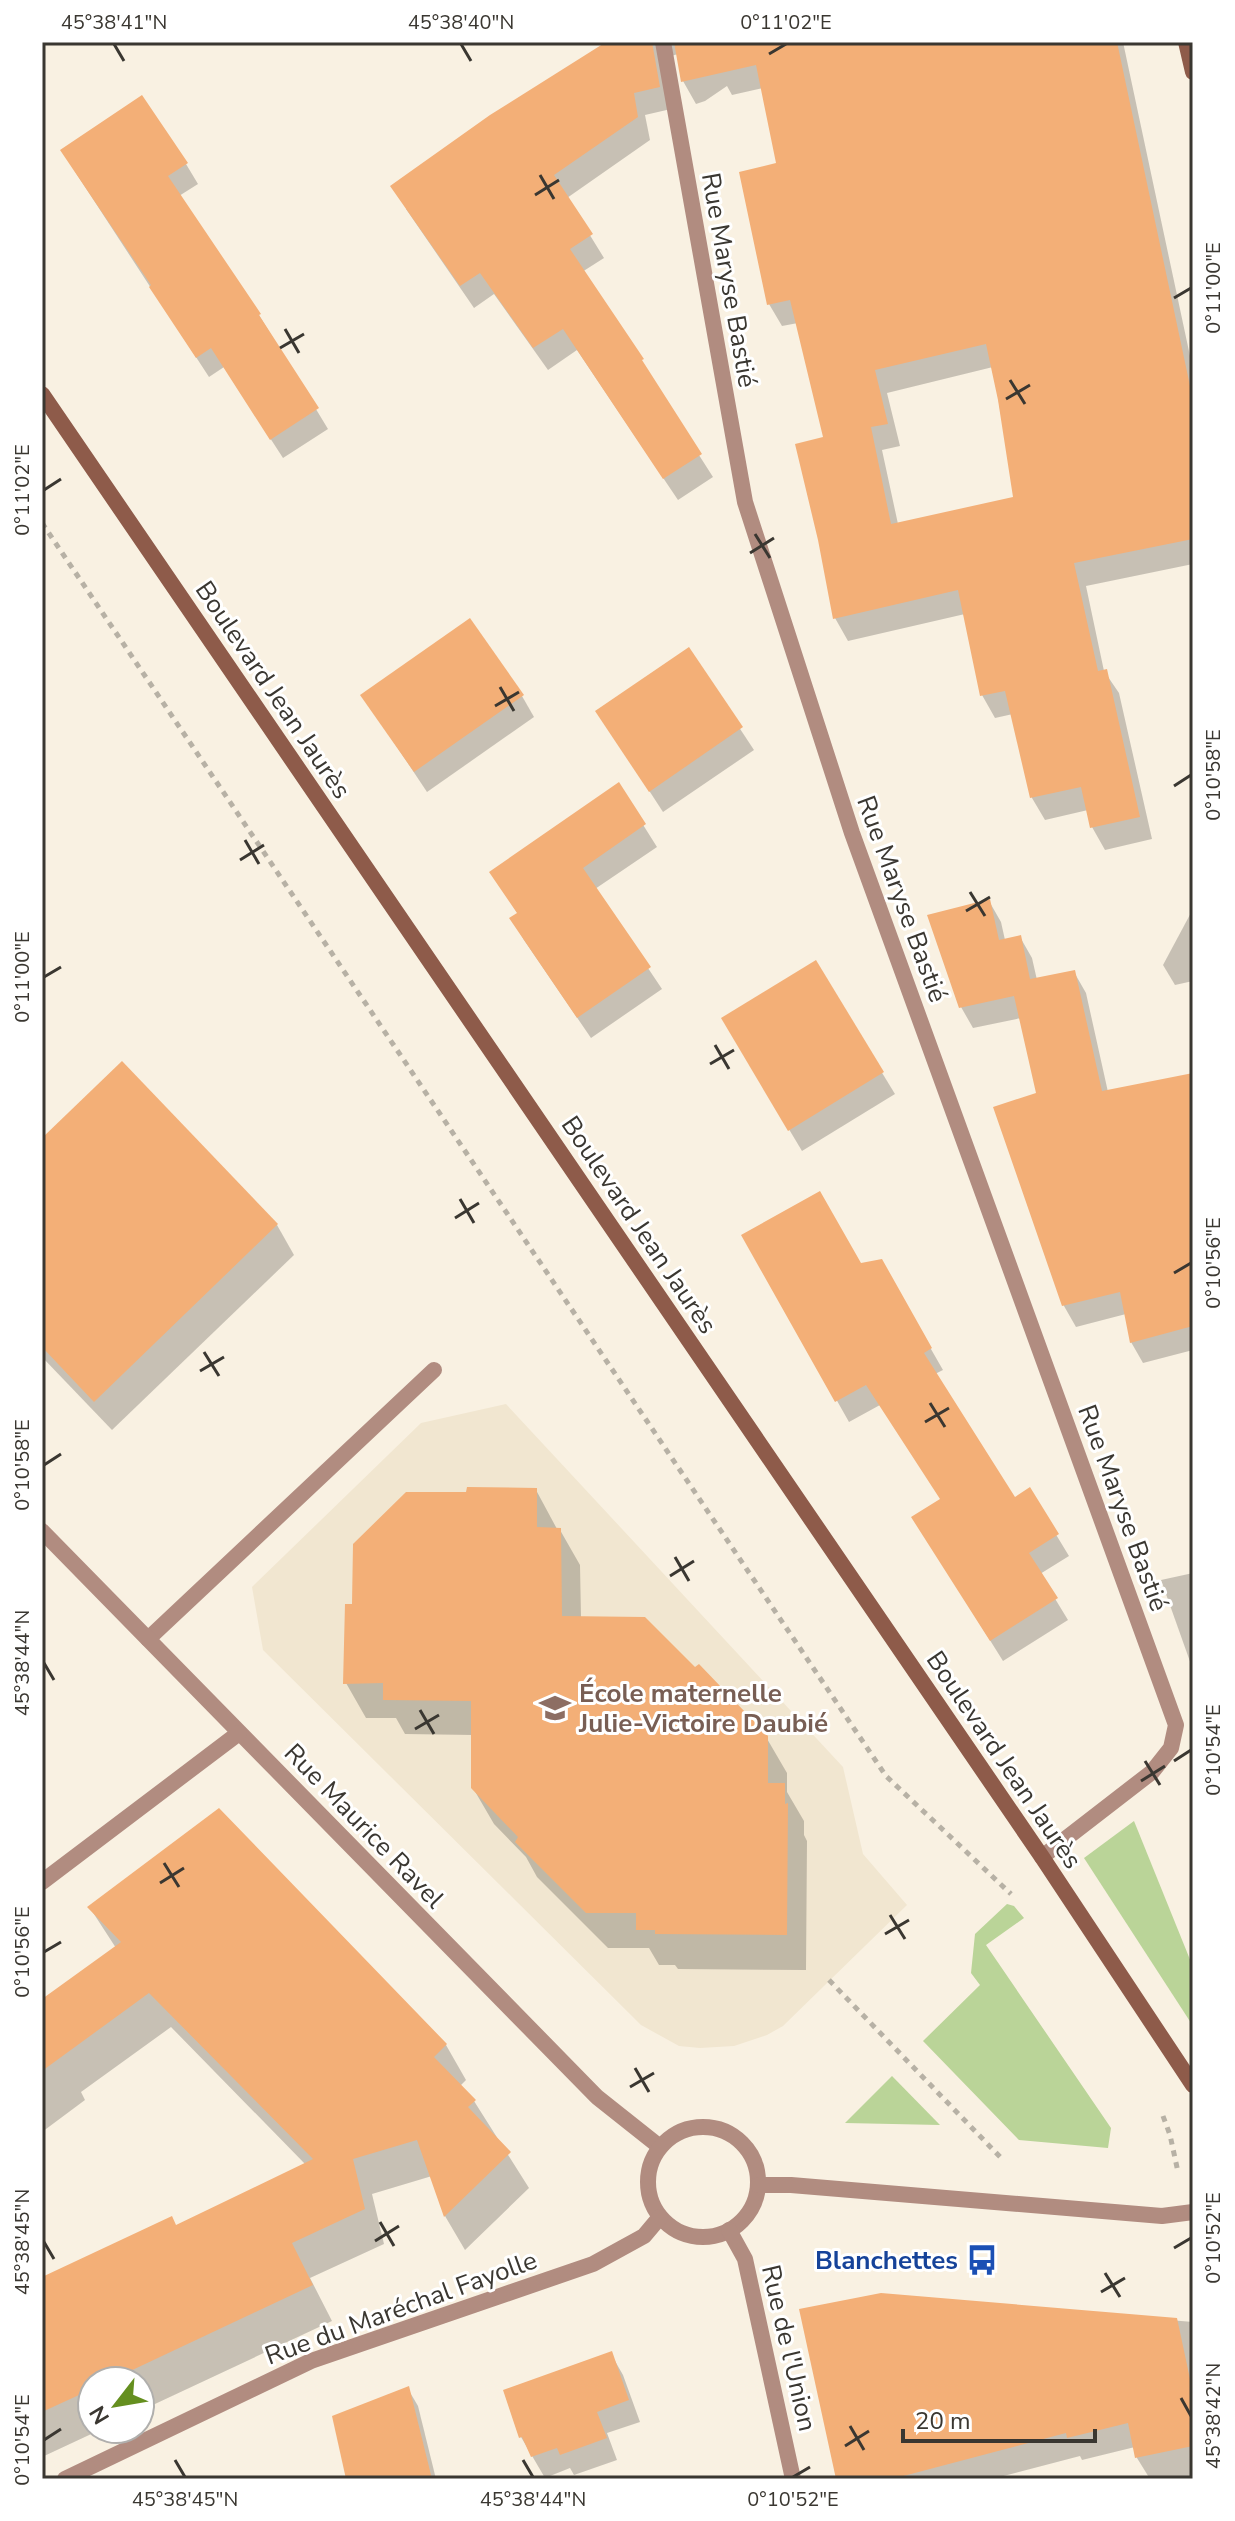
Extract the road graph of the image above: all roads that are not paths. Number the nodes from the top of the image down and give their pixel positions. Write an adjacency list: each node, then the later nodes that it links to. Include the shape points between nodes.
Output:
1 (663, 42): 9 (street, Rue Maryse Bastié, via 745,502 852,833 1176,1725 1171,1748 1152,1772)
2 (1186, 42): 3 (street)
3 (1193, 72)
4 (42, 394): 9 (street, Boulevard Jean Jaurès)
5 (434, 1370): 7 (street)
6 (42, 1531): 7 (street, Rue Maurice Ravel)
7 (148, 1639): 8 (street, Rue Maurice Ravel)
8 (239, 1733): 10 (street); 12 (street, Rue Maurice Ravel, via 597,2097)
9 (1042, 1857): 11 (street, Boulevard Jean Jaurès)
10 (42, 1882)
11 (1193, 2085)
12 (660, 2147): 13 (street, via 699,2126 729,2133 750,2154); 15 (street, via 650,2163 648,2182)
13 (758, 2185): 14 (street, via 1162,2216); 16 (street, via 744,2219)
14 (1189, 2212)
15 (660, 2217): 16 (street, via 693,2236); 17 (street, Rue du Maréchal Fayolle, via 644,2236 593,2264 311,2361)
16 (729, 2230): 18 (street, Rue de l'Union, via 745,2259)
17 (65, 2479)
18 (793, 2479)

